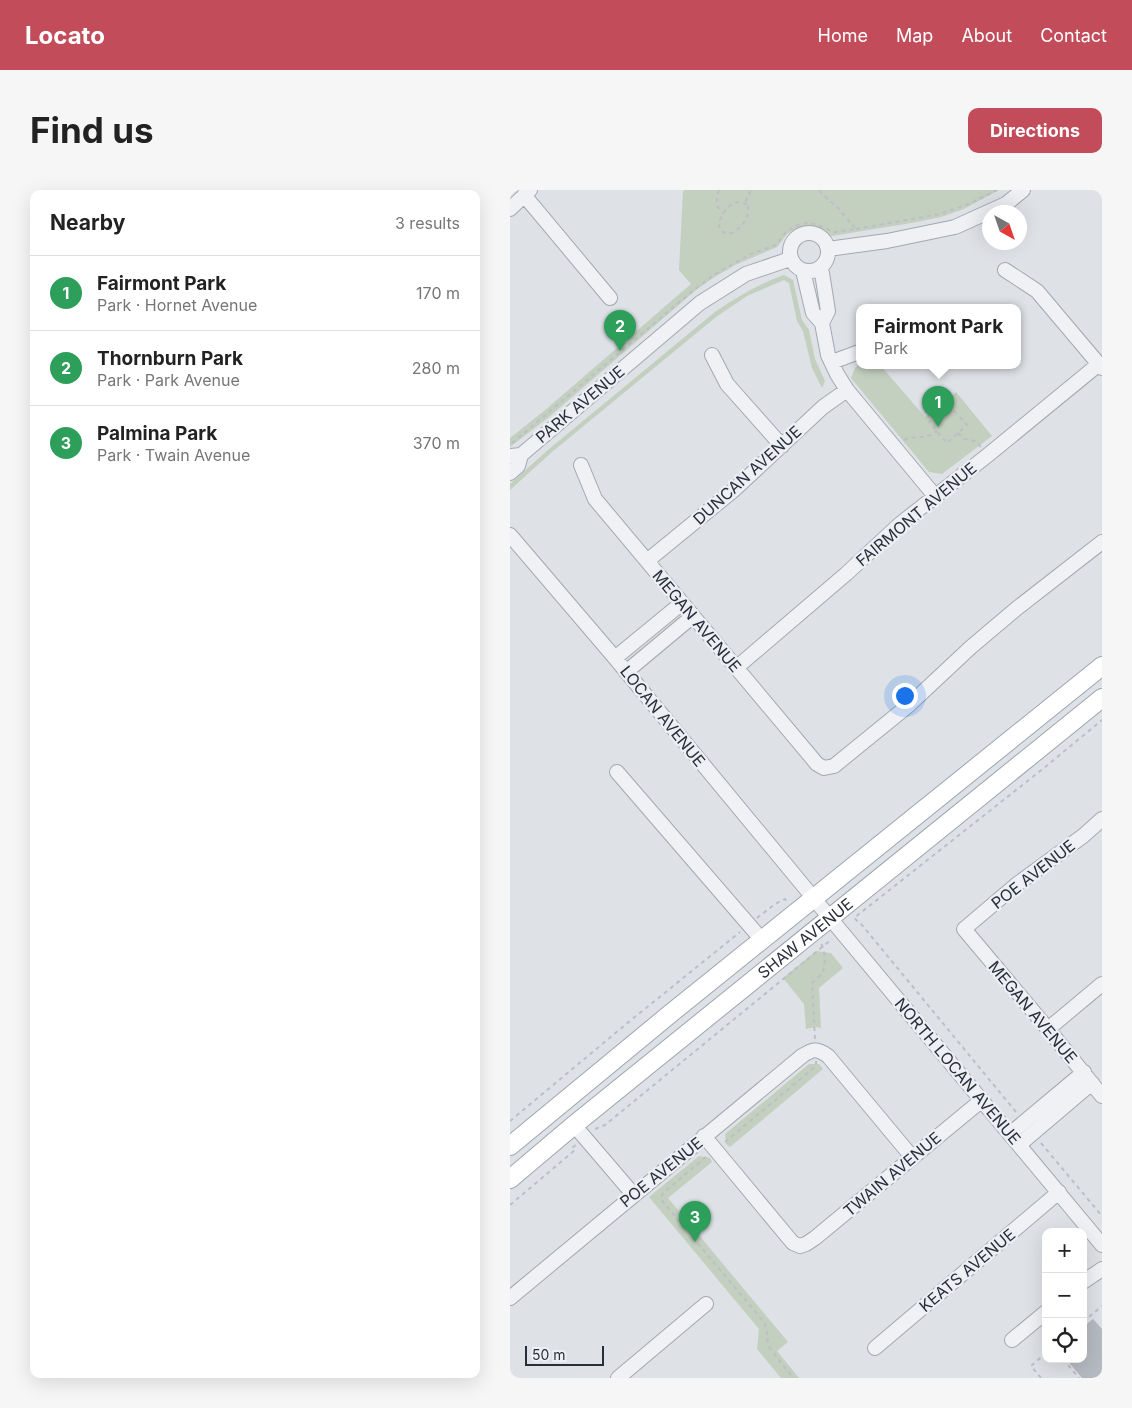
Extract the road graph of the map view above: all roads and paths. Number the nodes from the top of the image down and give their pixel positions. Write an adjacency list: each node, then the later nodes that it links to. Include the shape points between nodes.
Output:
1 (720, 190): 8 (path, via 717,202)
2 (751, 190): 6 (path)
3 (997, 190): 9 (path, via 940,214)
4 (1023, 190): 10 (street, via 1006,204 955,227)
5 (527, 192): 7 (street); 17 (street)
6 (747, 204): 8 (path, via 738,202); 8 (path, via 748,215 736,231 729,233 720,229)
7 (510, 209)
8 (723, 213)
9 (856, 229)
10 (828, 249): 11 (street, via 817,234 804,233 793,240); 12 (street, via 826,260)
11 (790, 259): 14 (street); 29 (street, PARK AVENUE, via 746,274 700,303)
12 (819, 268): 14 (street); 15 (street)
13 (1005, 270): 22 (street, via 1037,291)
14 (805, 271): 16 (street)
15 (826, 292): 16 (street); 18 (street, via 828,311)
16 (808, 296): 18 (street, via 813,313)
17 (610, 298)
18 (822, 324): 21 (street)
19 (856, 353): 21 (street)
20 (712, 355): 26 (street, via 727,384)
21 (832, 362): 23 (street)
22 (1100, 366): 28 (street, FAIRMONT AVENUE)
23 (847, 390): 26 (street, DUNCAN AVENUE, via 824,406); 27 (street)
24 (937, 431): 25 (path, via 947,443); 25 (path, via 929,422 950,405 967,425); 27 (path, via 922,438 913,436)
25 (958, 433): 28 (path, via 964,439 975,441)
26 (782, 446): 35 (street, DUNCAN AVENUE)
27 (895, 448): 32 (street)
28 (988, 455): 32 (street, FAIRMONT AVENUE)
29 (516, 456): 31 (street, PARK AVENUE, via 518,466)
30 (581, 465): 35 (street, MEGAN AVENUE, via 595,499)
31 (510, 473)
32 (935, 496): 42 (street, FAIRMONT AVENUE)
33 (510, 535): 40 (street, LOCAN AVENUE)
34 (1102, 542): 42 (street, MEGAN AVENUE, via 1016,609 834,766 824,768 817,764)
35 (647, 561): 36 (street, MEGAN AVENUE)
36 (682, 604): 37 (street, MEGAN AVENUE); 38 (street)
37 (693, 616): 39 (street); 42 (street, MEGAN AVENUE)
38 (643, 636): 39 (street); 40 (street)
39 (654, 648): 43 (street)
40 (615, 658): 43 (street, LOCAN AVENUE)
41 (1102, 666): 48 (main road, SHAW AVENUE)
42 (736, 668)
43 (626, 672): 48 (street, LOCAN AVENUE)
44 (1102, 698): 49 (main road, SHAW AVENUE)
45 (1102, 720): 59 (path, via 854,918)
46 (617, 772): 51 (street)
47 (1102, 819): 50 (street, POE AVENUE)
48 (814, 899): 49 (street, NORTH LOCAN AVENUE); 51 (main road, SHAW AVENUE)
49 (830, 918): 58 (street, NORTH LOCAN AVENUE); 60 (main road, SHAW AVENUE)
50 (964, 929): 54 (street, MEGAN AVENUE)
51 (762, 940): 53 (main road, SHAW AVENUE)
52 (1102, 984): 54 (street)
53 (670, 1014): 60 (main road, via 642,1050 575,1108 572,1120); 64 (main road, SHAW AVENUE)
54 (1048, 1029): 56 (street, MEGAN AVENUE)
55 (815, 1050): 60 (path, via 812,983 823,971 824,947 605,1125); 61 (street, POE AVENUE, via 802,1056); 65 (path, via 816,1066); 66 (street, via 828,1056)
56 (1088, 1078): 57 (street, MEGAN AVENUE); 62 (street)
57 (1102, 1096)
58 (982, 1100): 62 (street, NORTH LOCAN AVENUE); 66 (street, TWAIN AVENUE)
59 (1018, 1116)
60 (580, 1131): 67 (main road, SHAW AVENUE); 69 (street); 70 (path, via 573,1148 576,1150)
61 (704, 1136): 65 (street); 69 (street, POE AVENUE)
62 (1015, 1139): 68 (street, NORTH LOCAN AVENUE)
63 (1039, 1141): 71 (path)
64 (510, 1146)
65 (716, 1150): 66 (street, TWAIN AVENUE, via 793,1243 800,1246 815,1238); 85 (path, via 661,1198 764,1322 769,1347)
66 (912, 1157)
67 (510, 1179)
68 (1059, 1192): 72 (street, NORTH LOCAN AVENUE); 81 (street, KEATS AVENUE)
69 (633, 1194): 75 (street, POE AVENUE)
70 (510, 1205)
71 (1102, 1216)
72 (1102, 1245)
73 (1102, 1269): 74 (street)
74 (1087, 1279)
75 (510, 1298)
76 (706, 1304): 84 (street)
77 (1102, 1306): 79 (path)
78 (1042, 1315): 80 (street)
79 (1087, 1319)
80 (1012, 1340)
81 (875, 1348)
82 (1042, 1356): 86 (path, via 1031,1366)
83 (1066, 1363): 87 (path)
84 (618, 1378)
85 (793, 1378)
86 (1041, 1378)
87 (1079, 1378)

